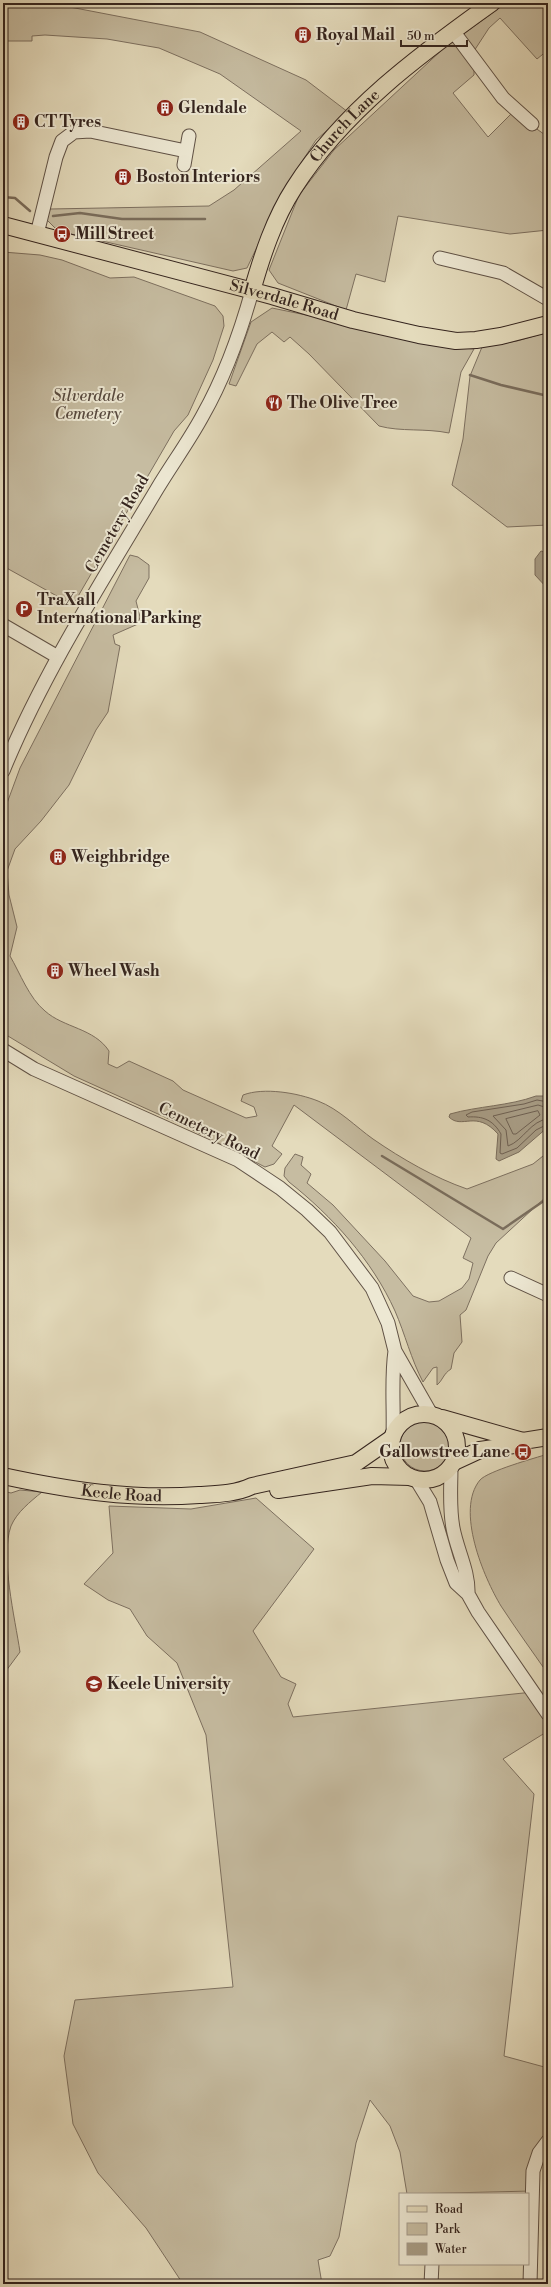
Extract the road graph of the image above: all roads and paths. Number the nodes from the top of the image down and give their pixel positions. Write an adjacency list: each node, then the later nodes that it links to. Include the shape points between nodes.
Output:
1 (492, 3): 2 (main road, Church Lane)
2 (453, 31): 3 (street, via 503,98); 11 (main road, Church Lane, via 412,61 321,149 293,188 278,217)
3 (532, 124)
4 (189, 136): 5 (street)
5 (186, 151): 6 (street); 8 (street, via 90,131 74,132 62,141)
6 (184, 165)
7 (3, 225): 8 (main road, Silverdale Road)
8 (30, 232): 9 (main road, Silverdale Road); 11 (main road, Silverdale Road)
9 (3, 233)
10 (440, 258): 12 (street, via 503,273)
11 (252, 291): 13 (main road, Silverdale Road, via 352,320 456,341 501,336); 15 (street, Cemetery Road, via 228,366 203,416)
12 (548, 299)
13 (548, 324)
14 (3, 625): 15 (street)
15 (58, 658): 16 (street, Cemetery Road)
16 (3, 771)
17 (3, 1050): 20 (street, Cemetery Road, via 34,1069 238,1160 280,1188 330,1232 372,1288 388,1323)
18 (511, 1278): 19 (street)
19 (548, 1295)
20 (395, 1351): 21 (street, Cemetery Road); 22 (street, Cemetery Road, via 392,1368)
21 (434, 1415): 22 (main road, via 418,1414 406,1419); 24 (main road); 25 (main road, via 448,1424 455,1435 457,1448)
22 (393, 1436): 27 (main road, via 391,1447 394,1460 401,1470); 28 (main road, Keele Road, via 356,1463 252,1486)
23 (548, 1437): 24 (main road)
24 (523, 1441): 25 (main road, via 514,1445 480,1450)
25 (452, 1464): 27 (main road, via 436,1477); 29 (street, via 452,1521 469,1581)
26 (3, 1476): 28 (main road, Keele Road, via 94,1493 135,1496 180,1496)
27 (413, 1478): 28 (main road, Keele Road, via 372,1476 253,1493); 29 (street, via 430,1502 456,1583)
28 (241, 1491)
29 (468, 1594): 30 (street)
30 (548, 1714)
31 (548, 2141): 32 (street, via 539,2153 533,2172)
32 (529, 2250): 35 (street)
33 (432, 2265): 34 (street)
34 (431, 2284)
35 (530, 2284)

